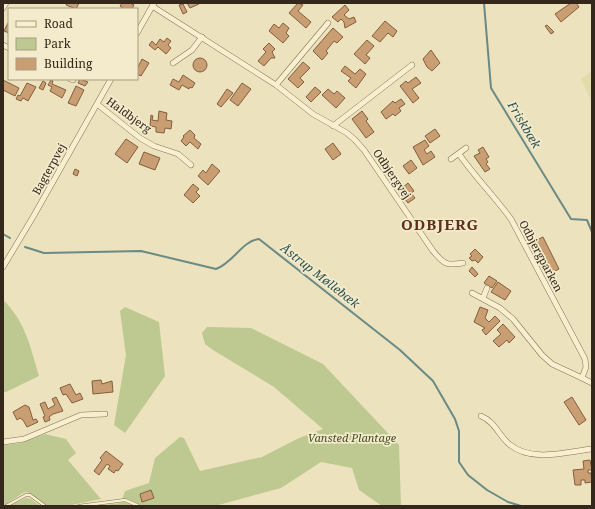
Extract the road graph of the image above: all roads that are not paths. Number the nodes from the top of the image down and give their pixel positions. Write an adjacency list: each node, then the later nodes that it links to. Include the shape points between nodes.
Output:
1 (6, 3): 3 (street)
2 (153, 5): 5 (street); 6 (street, Odbjergvej)
3 (3, 8)
4 (328, 23): 10 (street)
5 (138, 31)
6 (202, 37): 7 (street, via 192,50); 10 (street, Odbjergvej)
7 (173, 63)
8 (412, 65): 12 (street)
9 (110, 80): 11 (street, Bagterpvej)
10 (276, 85): 12 (street, Odbjergvej, via 313,114)
11 (97, 104): 16 (street, Haldbjerg, via 140,138 178,154); 18 (street, Bagterpvej)
12 (334, 126): 17 (street, Odbjergvej, via 347,133 364,150 441,261 450,265)
13 (466, 148): 14 (street)
14 (458, 154): 15 (street); 22 (street, Odbjergparken, via 511,219 585,359 586,367)
15 (451, 159)
16 (191, 164)
17 (463, 263)
18 (3, 267)
19 (487, 288): 21 (street)
20 (472, 293): 21 (street)
21 (482, 298): 22 (street, via 512,318 552,364)
22 (582, 378): 23 (street)
23 (592, 383)
24 (105, 414): 26 (street, via 81,415 24,439)
25 (481, 416): 27 (street, via 490,420 509,444 523,452 541,455)
26 (3, 442)
27 (592, 449)
28 (6, 506): 29 (lane, via 26,495 30,495)
29 (45, 506)
30 (79, 506): 31 (lane, via 125,500)
31 (139, 506)

